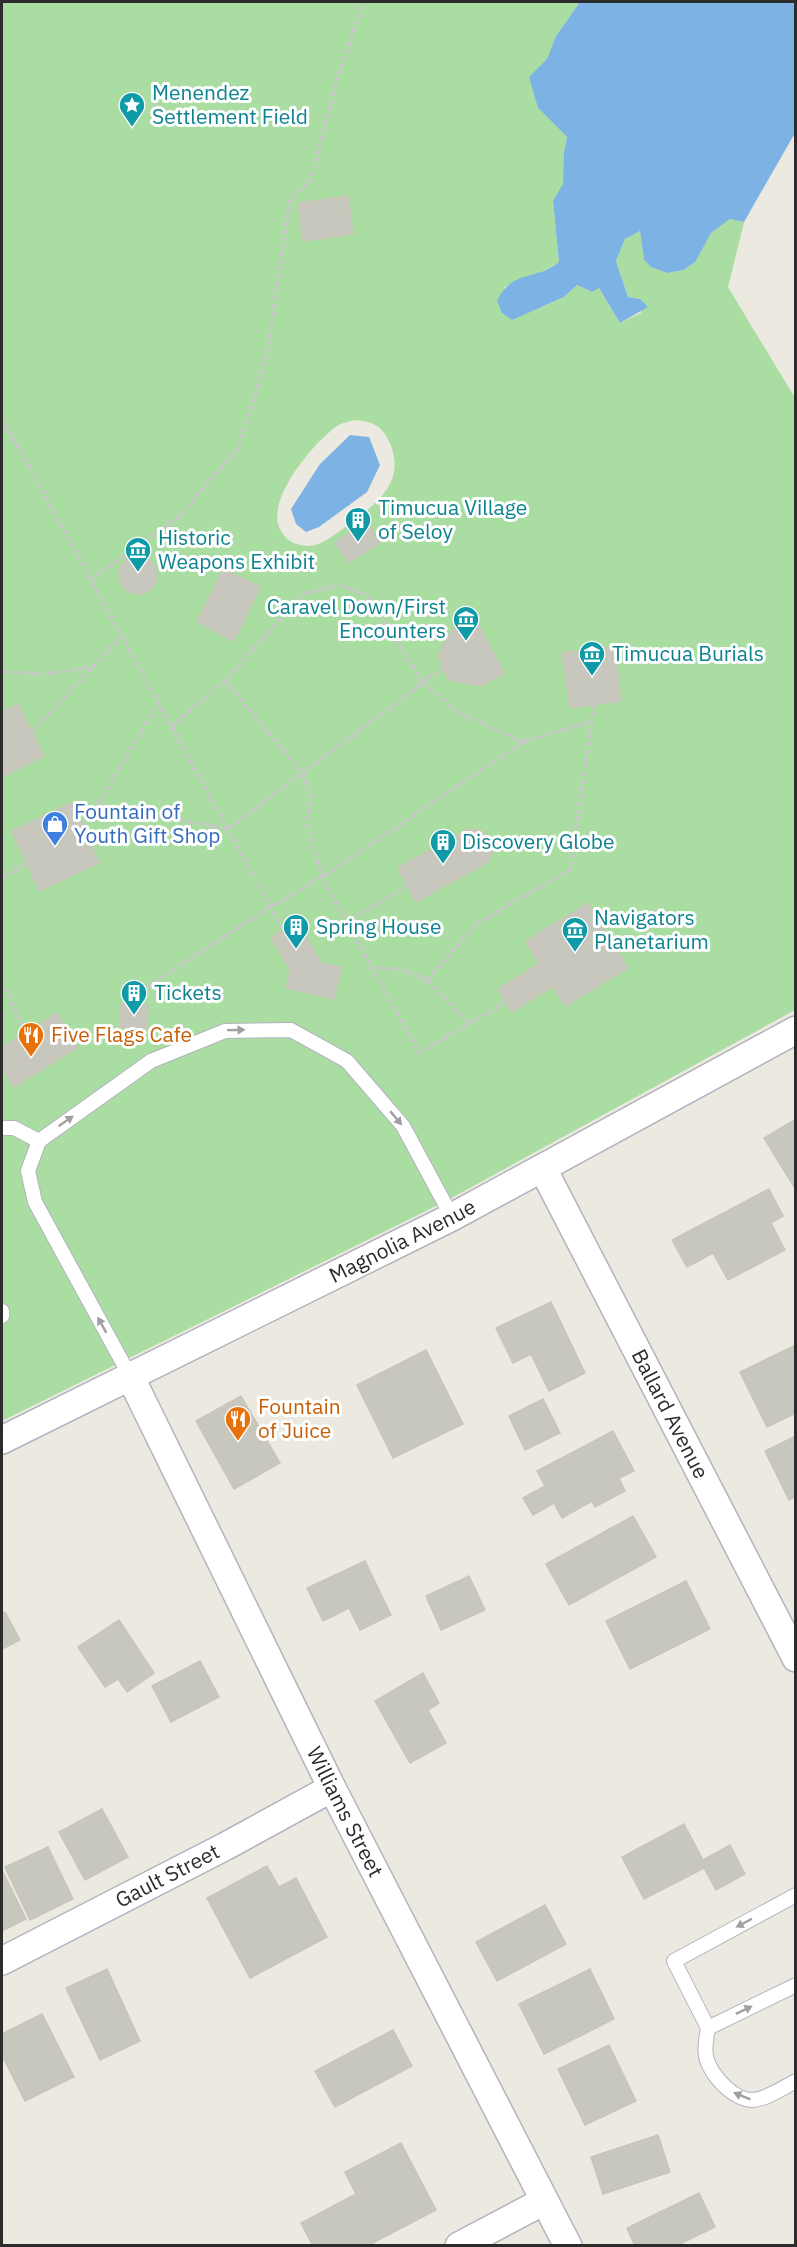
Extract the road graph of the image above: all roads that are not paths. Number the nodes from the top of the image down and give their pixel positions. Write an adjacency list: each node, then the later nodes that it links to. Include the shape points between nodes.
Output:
1 (795, 1030): 4 (street, Magnolia Avenue)
2 (2, 1128): 3 (lane, via 14,1128)
3 (39, 1141): 5 (lane, one-way to 5, via 151,1061 225,1031 291,1030 347,1060 403,1126); 8 (lane, one-way to 3, via 35,1202 28,1171)
4 (543, 1169): 5 (street, Magnolia Avenue); 10 (street, Ballard Avenue)
5 (452, 1217): 8 (street, Magnolia Avenue)
6 (2, 1311): 7 (lane)
7 (2, 1316)
8 (130, 1376): 9 (street, Magnolia Avenue); 11 (street, Williams Street)
9 (2, 1440)
10 (795, 1658)
11 (332, 1788): 13 (street, Gault Street); 17 (street, Williams Street)
12 (795, 1895): 15 (lane, one-way to 15, via 674,1961)
13 (2, 1961)
14 (795, 1985): 15 (lane, one-way to 14)
15 (708, 2028): 16 (lane, one-way to 15, via 754,2100 740,2098 721,2083 709,2065 705,2048)
16 (795, 2081)
17 (544, 2201): 18 (street); 19 (street, Williams Street)
18 (459, 2246)
19 (568, 2246)

